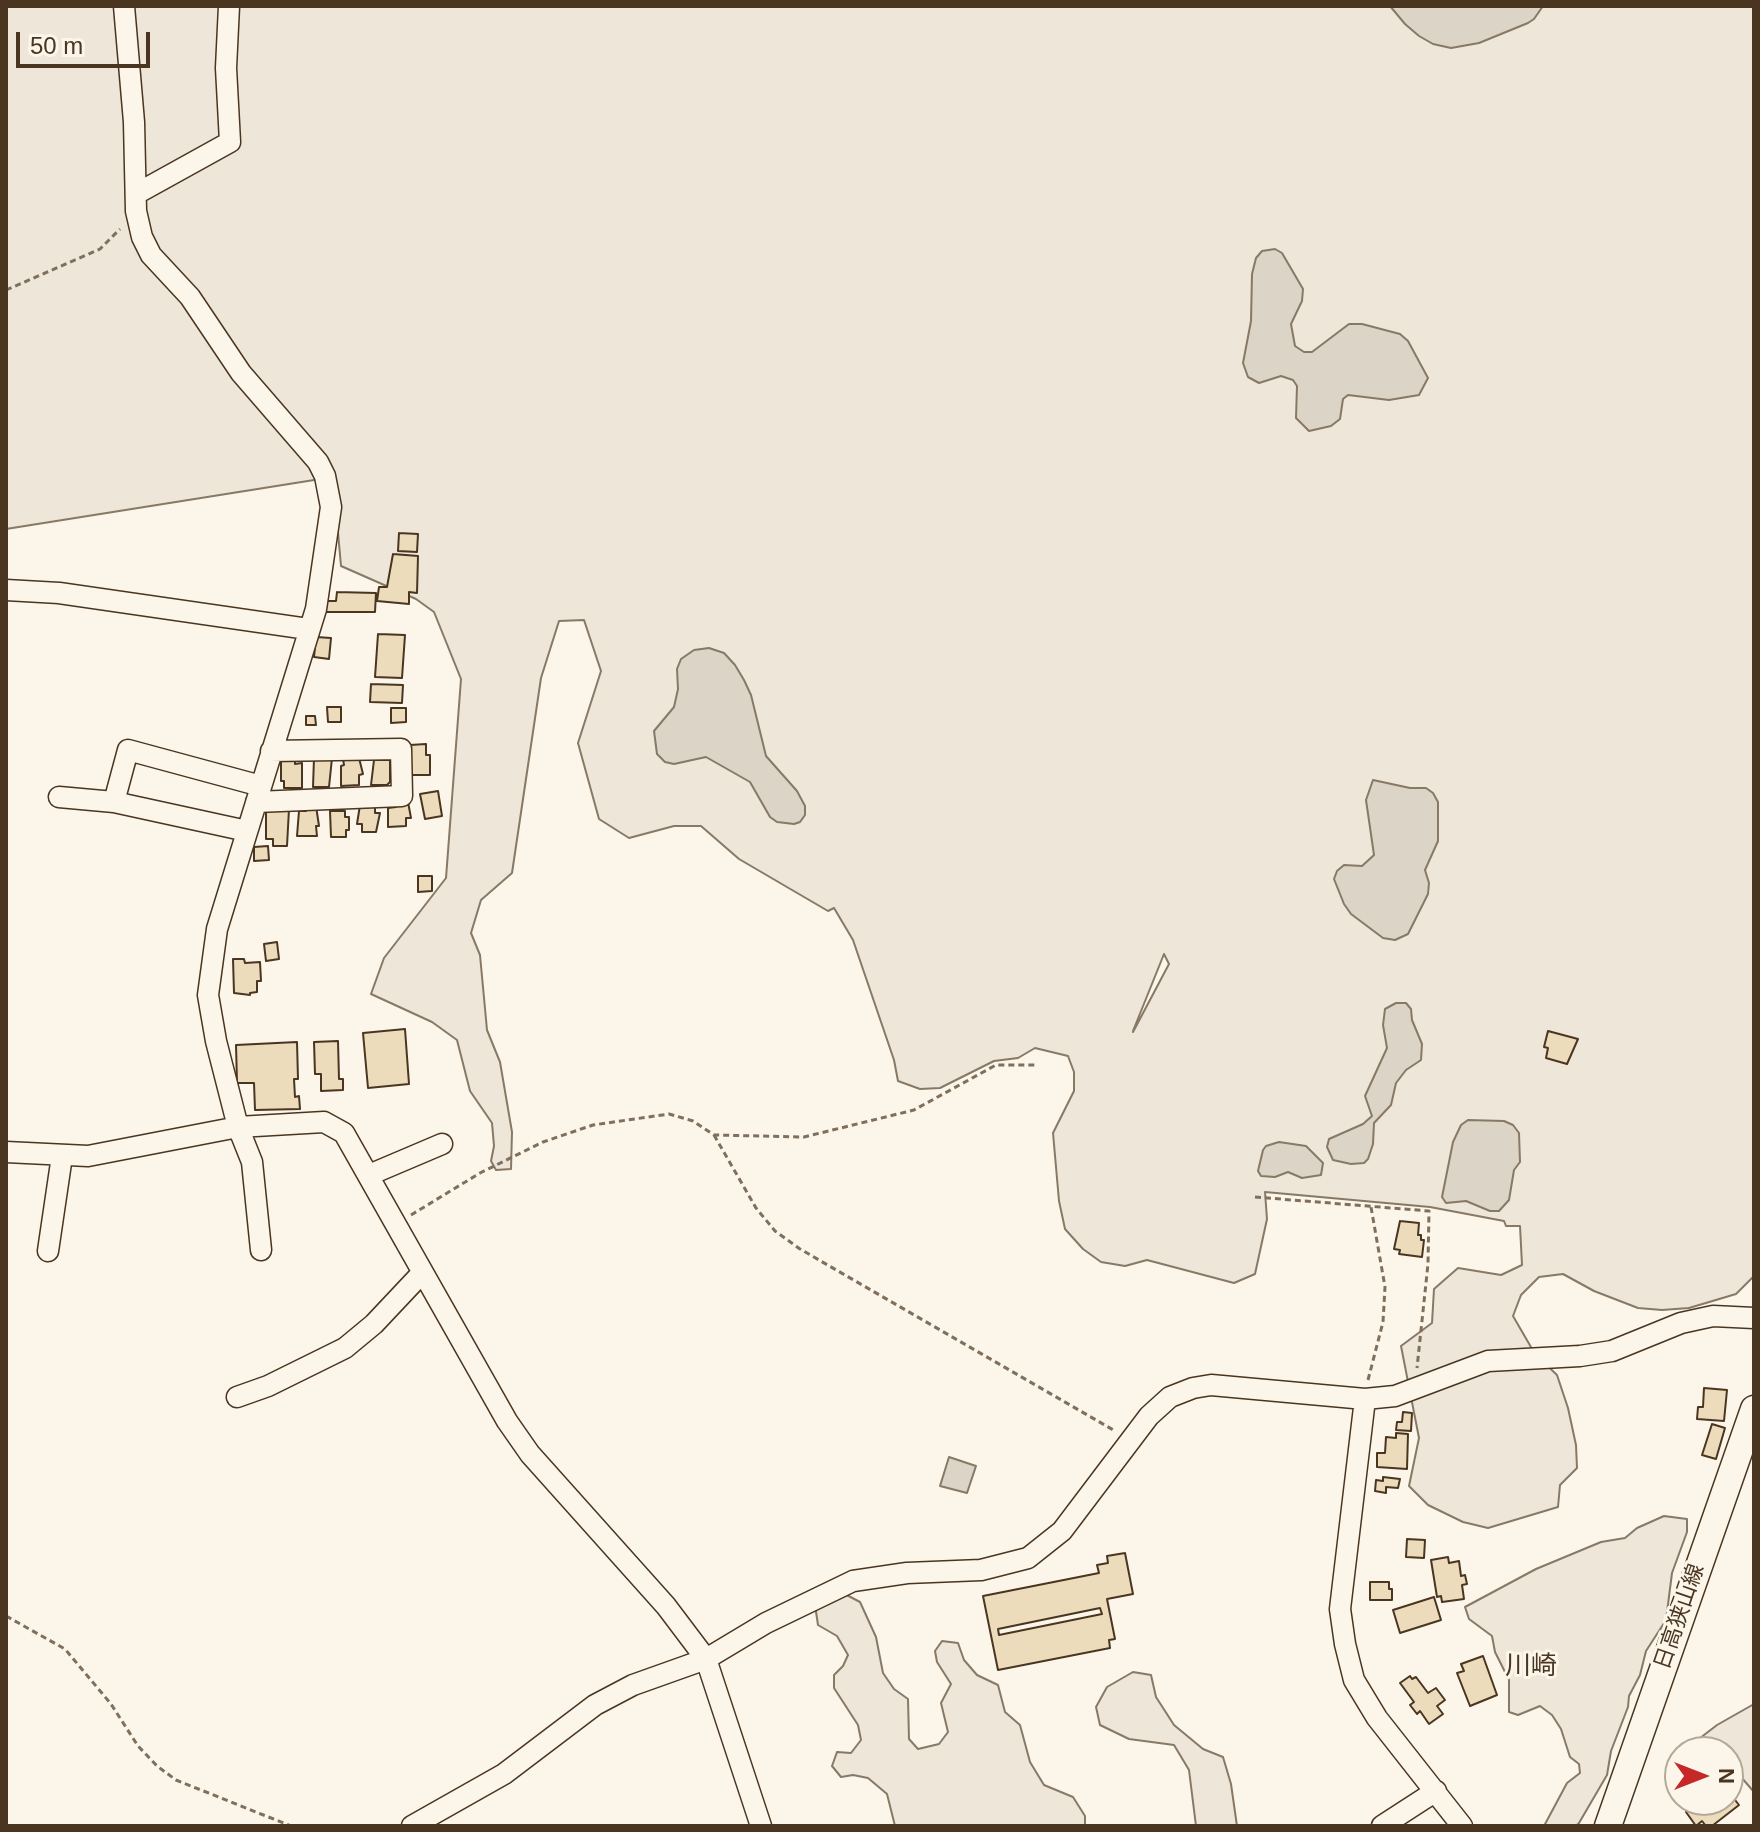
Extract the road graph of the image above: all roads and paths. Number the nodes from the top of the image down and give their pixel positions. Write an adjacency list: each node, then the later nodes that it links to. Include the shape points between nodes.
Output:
1 (123, 6): 3 (street)
2 (229, 6): 3 (street, via 230,142)
3 (136, 202): 4 (path, via 112,240 100,249); 6 (street, via 151,255 190,297 241,373 308,448 325,476 330,521)
4 (6, 290)
5 (6, 590): 6 (street)
6 (308, 629): 7 (street)
7 (271, 751): 8 (street); 8 (street, via 401,749 402,796)
8 (259, 794): 10 (street, via 128,750); 11 (street)
9 (59, 797): 10 (street)
10 (114, 802): 11 (street)
11 (247, 831): 13 (street, via 217,929 208,995)
12 (1036, 1065): 14 (path, via 996,1065 914,1110 814,1135)
13 (238, 1127): 17 (street, via 88,1156); 18 (street, via 324,1122 344,1133); 22 (street, via 252,1162)
14 (714, 1135): 21 (path, via 669,1114 593,1125 480,1173); 30 (path, via 775,1231)
15 (442, 1144): 18 (street)
16 (6, 1152): 17 (street)
17 (62, 1156): 23 (street)
18 (369, 1175): 21 (street)
19 (1255, 1197): 20 (path)
20 (1371, 1207): 26 (path, via 1429,1211); 28 (path, via 1385,1287 1383,1322)
21 (394, 1225): 24 (street)
22 (261, 1250)
23 (48, 1251)
24 (422, 1273): 27 (street, via 345,1348); 32 (street, via 530,1454 666,1606)
25 (1754, 1318): 26 (street, via 1713,1316 1681,1323 1612,1351 1488,1361)
26 (1415, 1390): 28 (street)
27 (237, 1397)
28 (1365, 1399): 30 (street, via 1211,1385 1193,1388 1170,1397); 33 (street, via 1340,1609 1345,1644 1354,1680 1377,1718)
29 (1754, 1409): 39 (main road, 日高狭山線)
30 (1132, 1439): 32 (street, via 1062,1531 1028,1558 981,1570 853,1581)
31 (6, 1616): 34 (path, via 65,1649 157,1766 176,1780)
32 (706, 1659): 35 (street, via 595,1705 504,1774); 36 (street)
33 (1436, 1791): 37 (street); 38 (street)
34 (287, 1825)
35 (412, 1826)
36 (761, 1826)
37 (1382, 1826)
38 (1462, 1826)
39 (1608, 1826)

